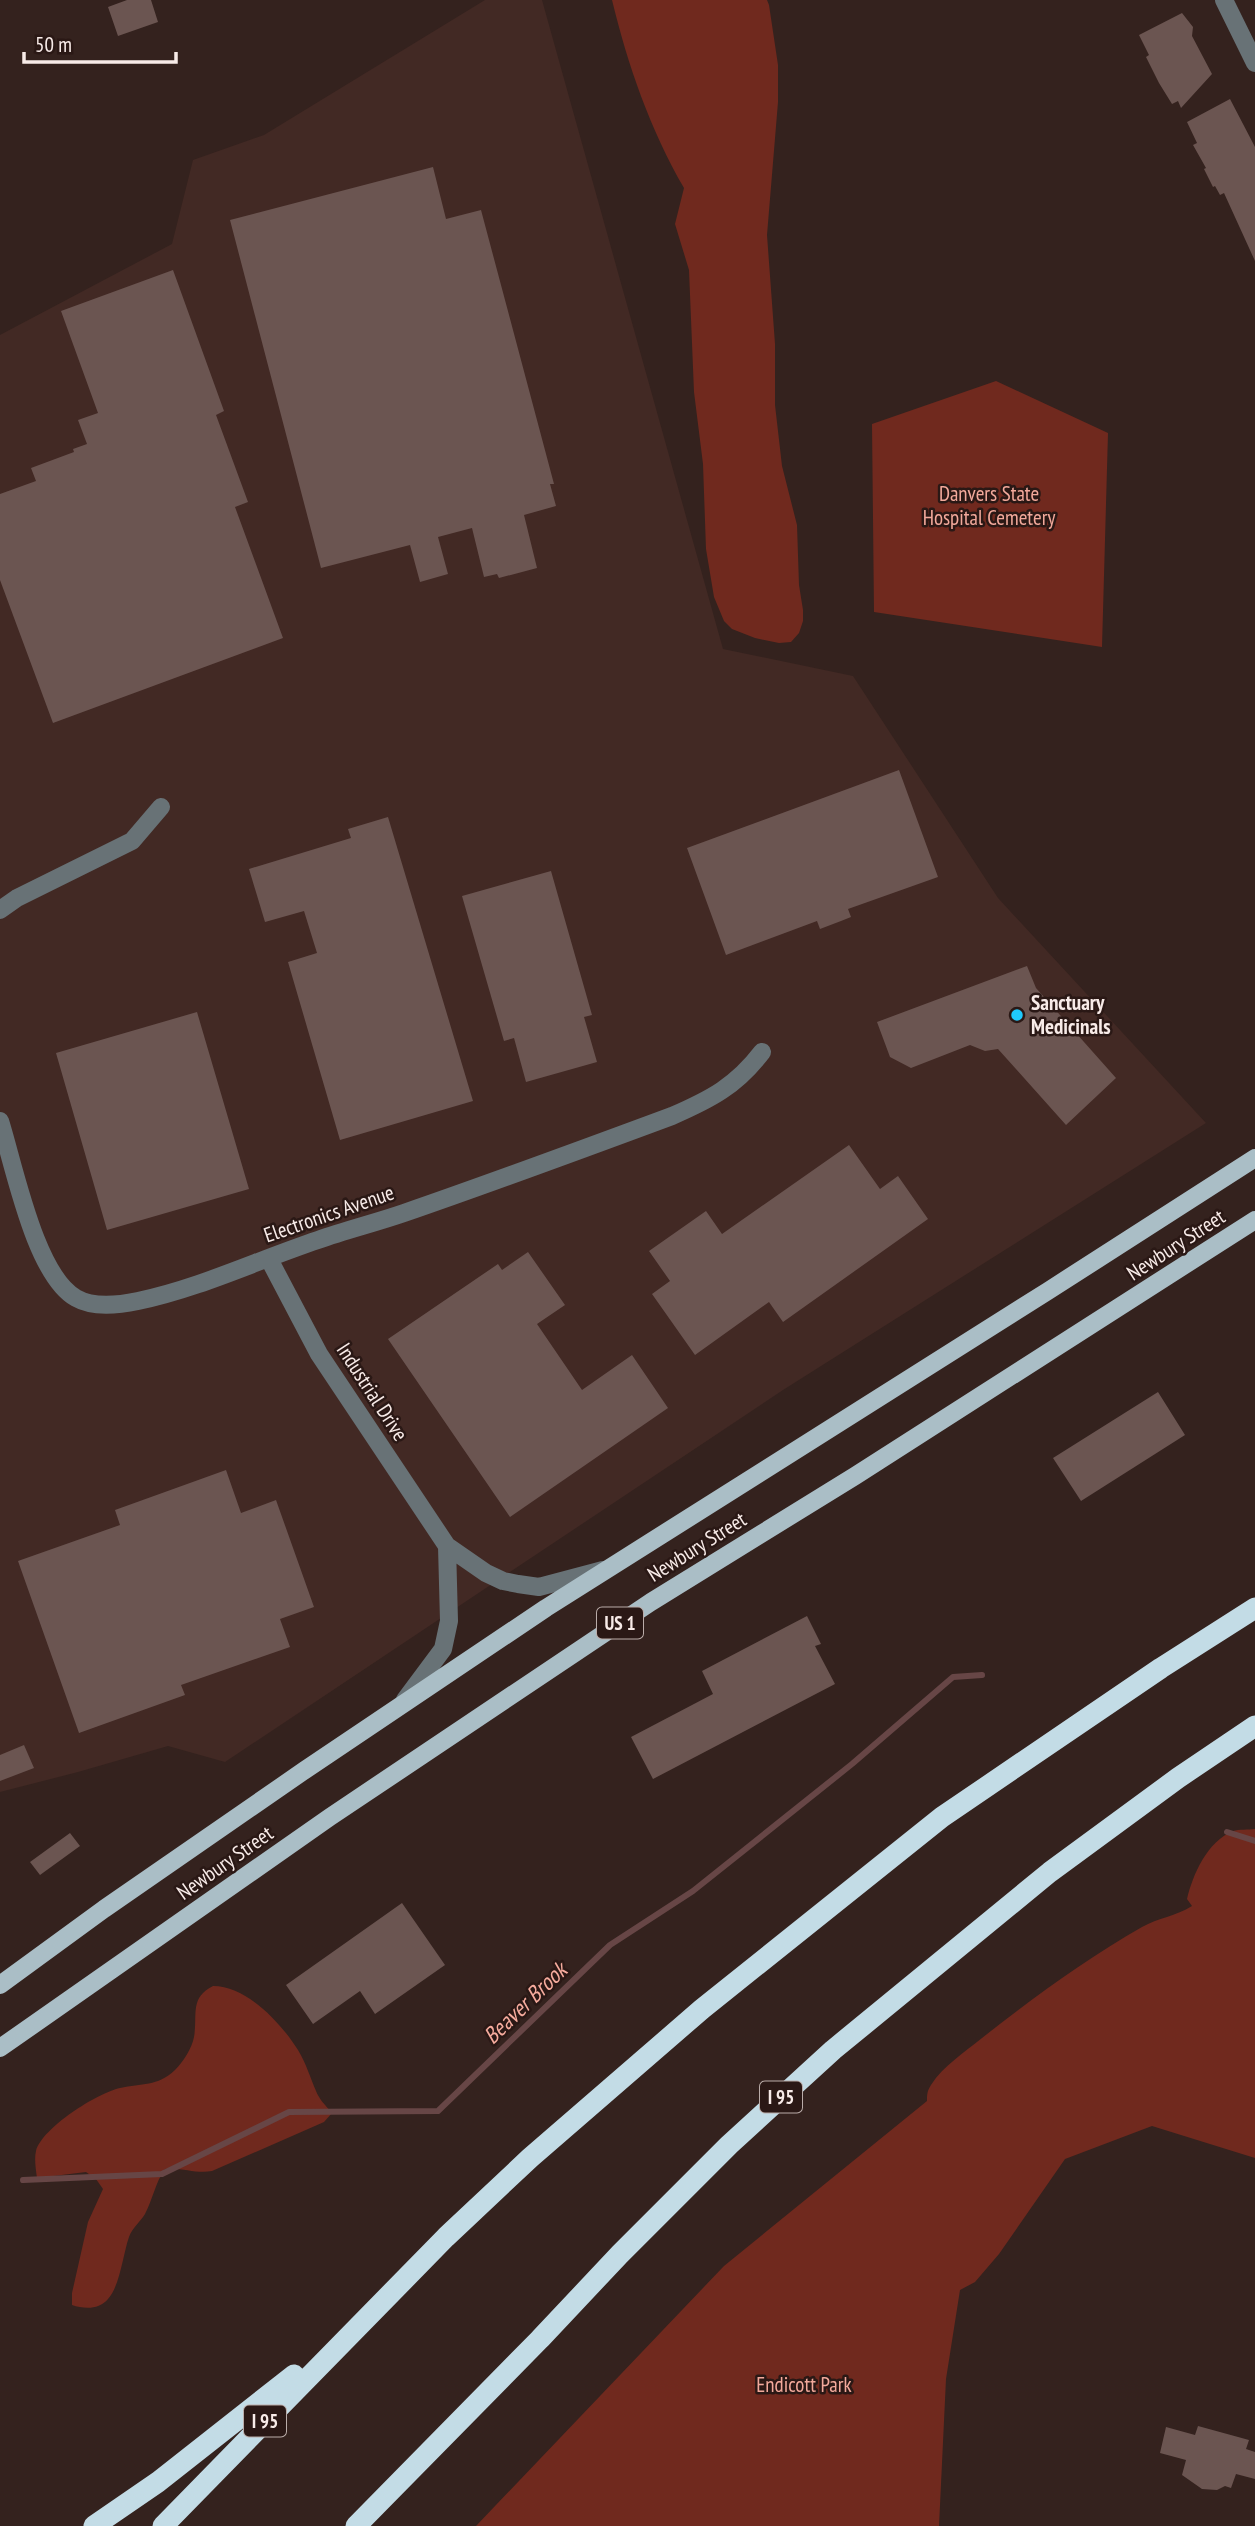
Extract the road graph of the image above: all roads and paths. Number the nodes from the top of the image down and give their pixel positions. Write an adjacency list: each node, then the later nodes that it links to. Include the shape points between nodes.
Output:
1 (1224, 0): 2 (street)
2 (1255, 63)
3 (161, 807): 4 (street, via 132,841)
4 (0, 910)
5 (762, 1052): 9 (street, Electronics Avenue, via 715,1097 673,1116)
6 (0, 1121): 9 (street, Electronics Avenue, via 18,1188 47,1266 76,1299 108,1306 137,1301)
7 (1255, 1158): 11 (main road, Newbury Street / US 1)
8 (1255, 1220): 16 (main road, Newbury Street / US 1, via 651,1602 330,1817)
9 (269, 1259): 10 (street, Industrial Drive, via 319,1354)
10 (447, 1546): 11 (street, Industrial Drive, via 503,1581 539,1587); 13 (street, via 449,1621 443,1649)
11 (608, 1569): 13 (main road, Newbury Street / US 1)
12 (1255, 1608): 17 (highway, I 95, via 942,1817 805,1925 530,2158)
13 (401, 1706): 15 (main road, Newbury Street / US 1)
14 (1255, 1726): 20 (highway, I 95, via 1050,1872 833,2050 729,2144)
15 (0, 1984)
16 (0, 2048)
17 (367, 2317): 18 (highway, via 158,2482); 19 (highway, I 95)
18 (94, 2526)
19 (163, 2526)
20 (356, 2526)

